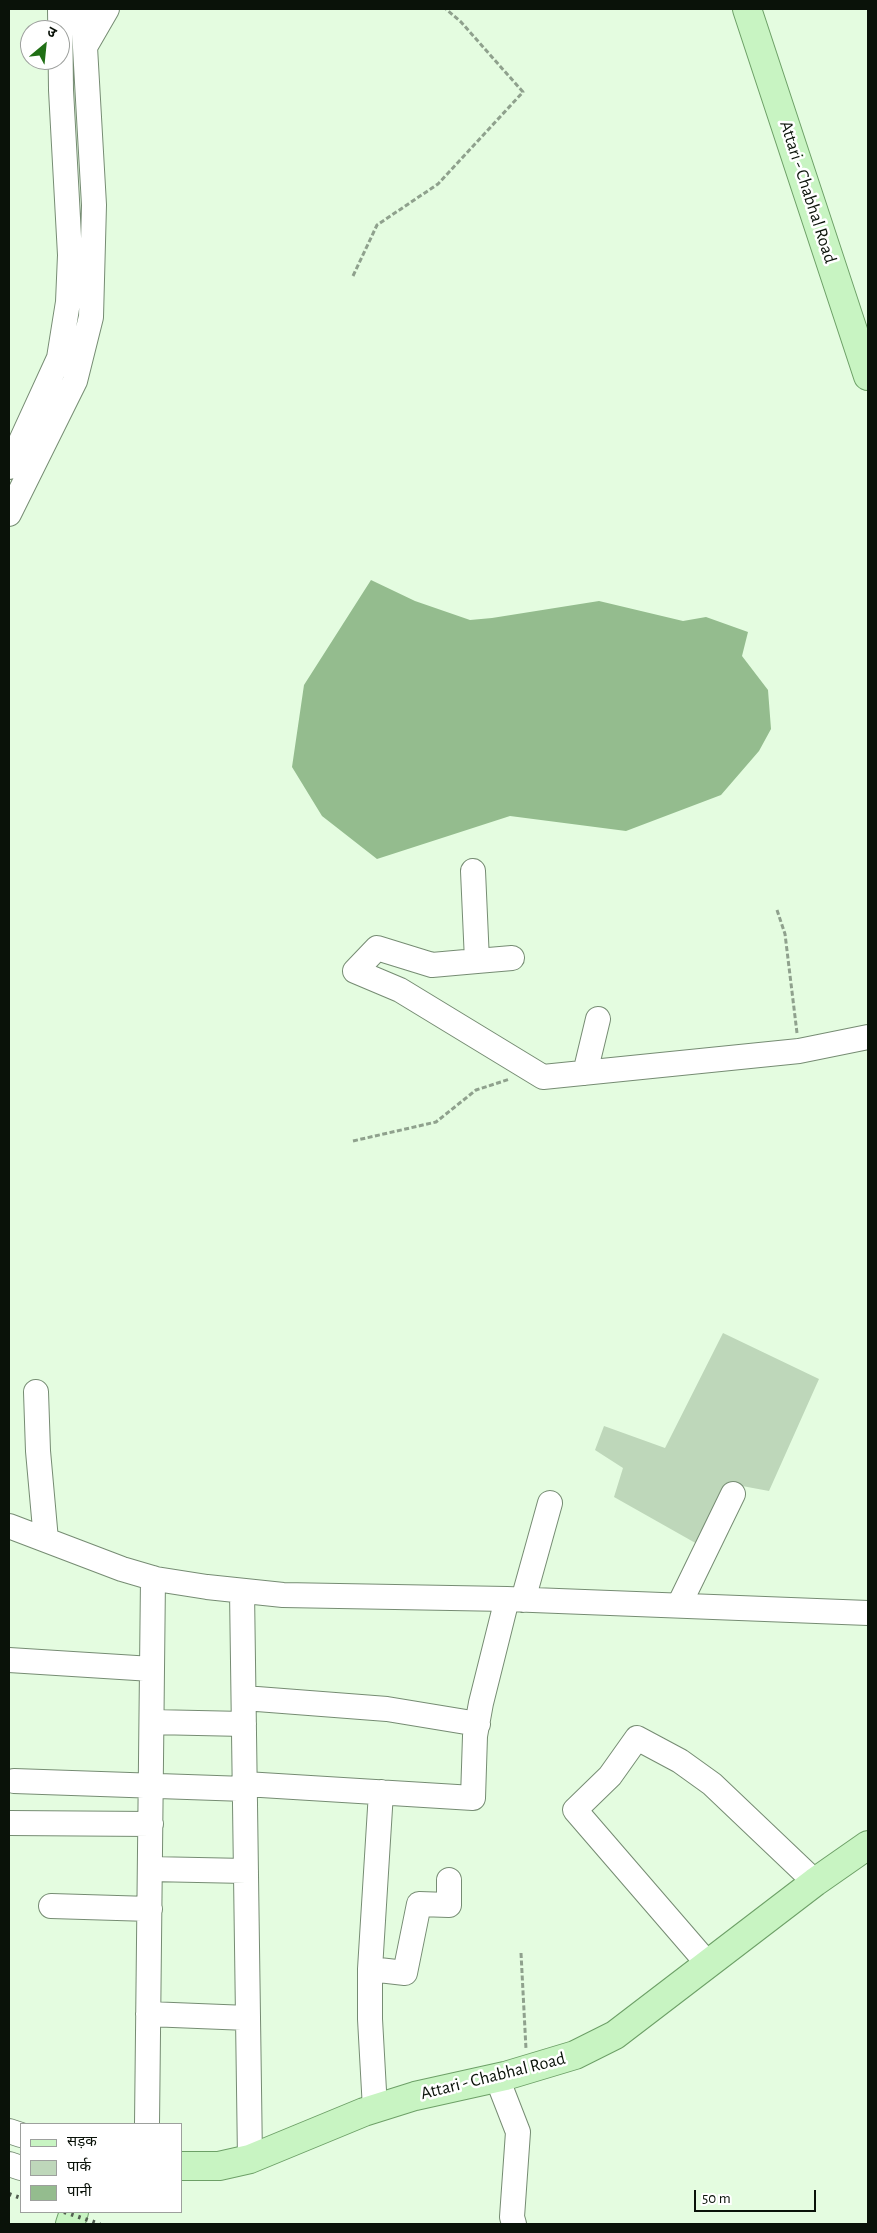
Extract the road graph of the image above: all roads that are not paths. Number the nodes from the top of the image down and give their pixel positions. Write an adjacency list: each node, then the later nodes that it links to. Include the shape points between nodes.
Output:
1 (60, 9): 7 (street, via 70,255 68,302 59,358)
2 (83, 9): 5 (street)
3 (107, 9): 5 (street)
4 (747, 9): 6 (main road, Attari - Chabhal Road)
5 (85, 47): 8 (street, via 94,205 91,317 74,381)
6 (868, 376)
7 (9, 467)
8 (9, 514)
9 (473, 871): 11 (street)
10 (512, 958): 11 (street)
11 (477, 961): 14 (street, via 432,964 377,948 355,971 400,990 543,1078)
12 (598, 1018): 14 (street)
13 (868, 1037): 14 (street, via 799,1051)
14 (585, 1073)
15 (36, 1392): 19 (street)
16 (733, 1494): 23 (street)
17 (550, 1503): 22 (street)
18 (11, 1528): 19 (street)
19 (46, 1540): 20 (street)
20 (154, 1578): 21 (street); 26 (street)
21 (242, 1591): 22 (street, via 282,1595); 27 (street)
22 (515, 1599): 23 (street); 30 (street)
23 (678, 1605): 24 (street)
24 (868, 1612)
25 (9, 1660): 26 (street)
26 (152, 1669): 28 (street)
27 (244, 1698): 29 (street); 30 (street, via 387,1709)
28 (152, 1722): 29 (street); 32 (street)
29 (244, 1724): 33 (street)
30 (478, 1724): 34 (street, via 473,1798)
31 (14, 1781): 32 (street)
32 (151, 1787): 33 (street); 36 (street)
33 (245, 1787): 34 (street); 39 (street)
34 (381, 1792): 45 (street)
35 (9, 1824): 36 (street)
36 (151, 1824): 38 (street)
37 (868, 1846): 41 (main road, Attari - Chabhal Road)
38 (150, 1869): 39 (street); 43 (street)
39 (246, 1871): 47 (street)
40 (449, 1880): 45 (street, via 449,1905 419,1904 405,1973)
41 (815, 1882): 44 (main road, Attari - Chabhal Road); 44 (street, via 712,1784 680,1761 637,1738 610,1776 576,1810)
42 (51, 1906): 43 (street)
43 (150, 1909): 46 (street)
44 (708, 1964): 48 (main road, Attari - Chabhal Road, via 615,2035 575,2055)
45 (370, 1969): 49 (street)
46 (148, 2014): 47 (street); 50 (street)
47 (248, 2018): 51 (street)
48 (497, 2078): 49 (main road, Attari - Chabhal Road, via 415,2096); 53 (street, via 518,2132)
49 (375, 2109): 51 (main road, Attari - Chabhal Road)
50 (147, 2123)
51 (250, 2159): 52 (main road, Attari - Chabhal Road, via 219,2166)
52 (182, 2166)
53 (514, 2224)

